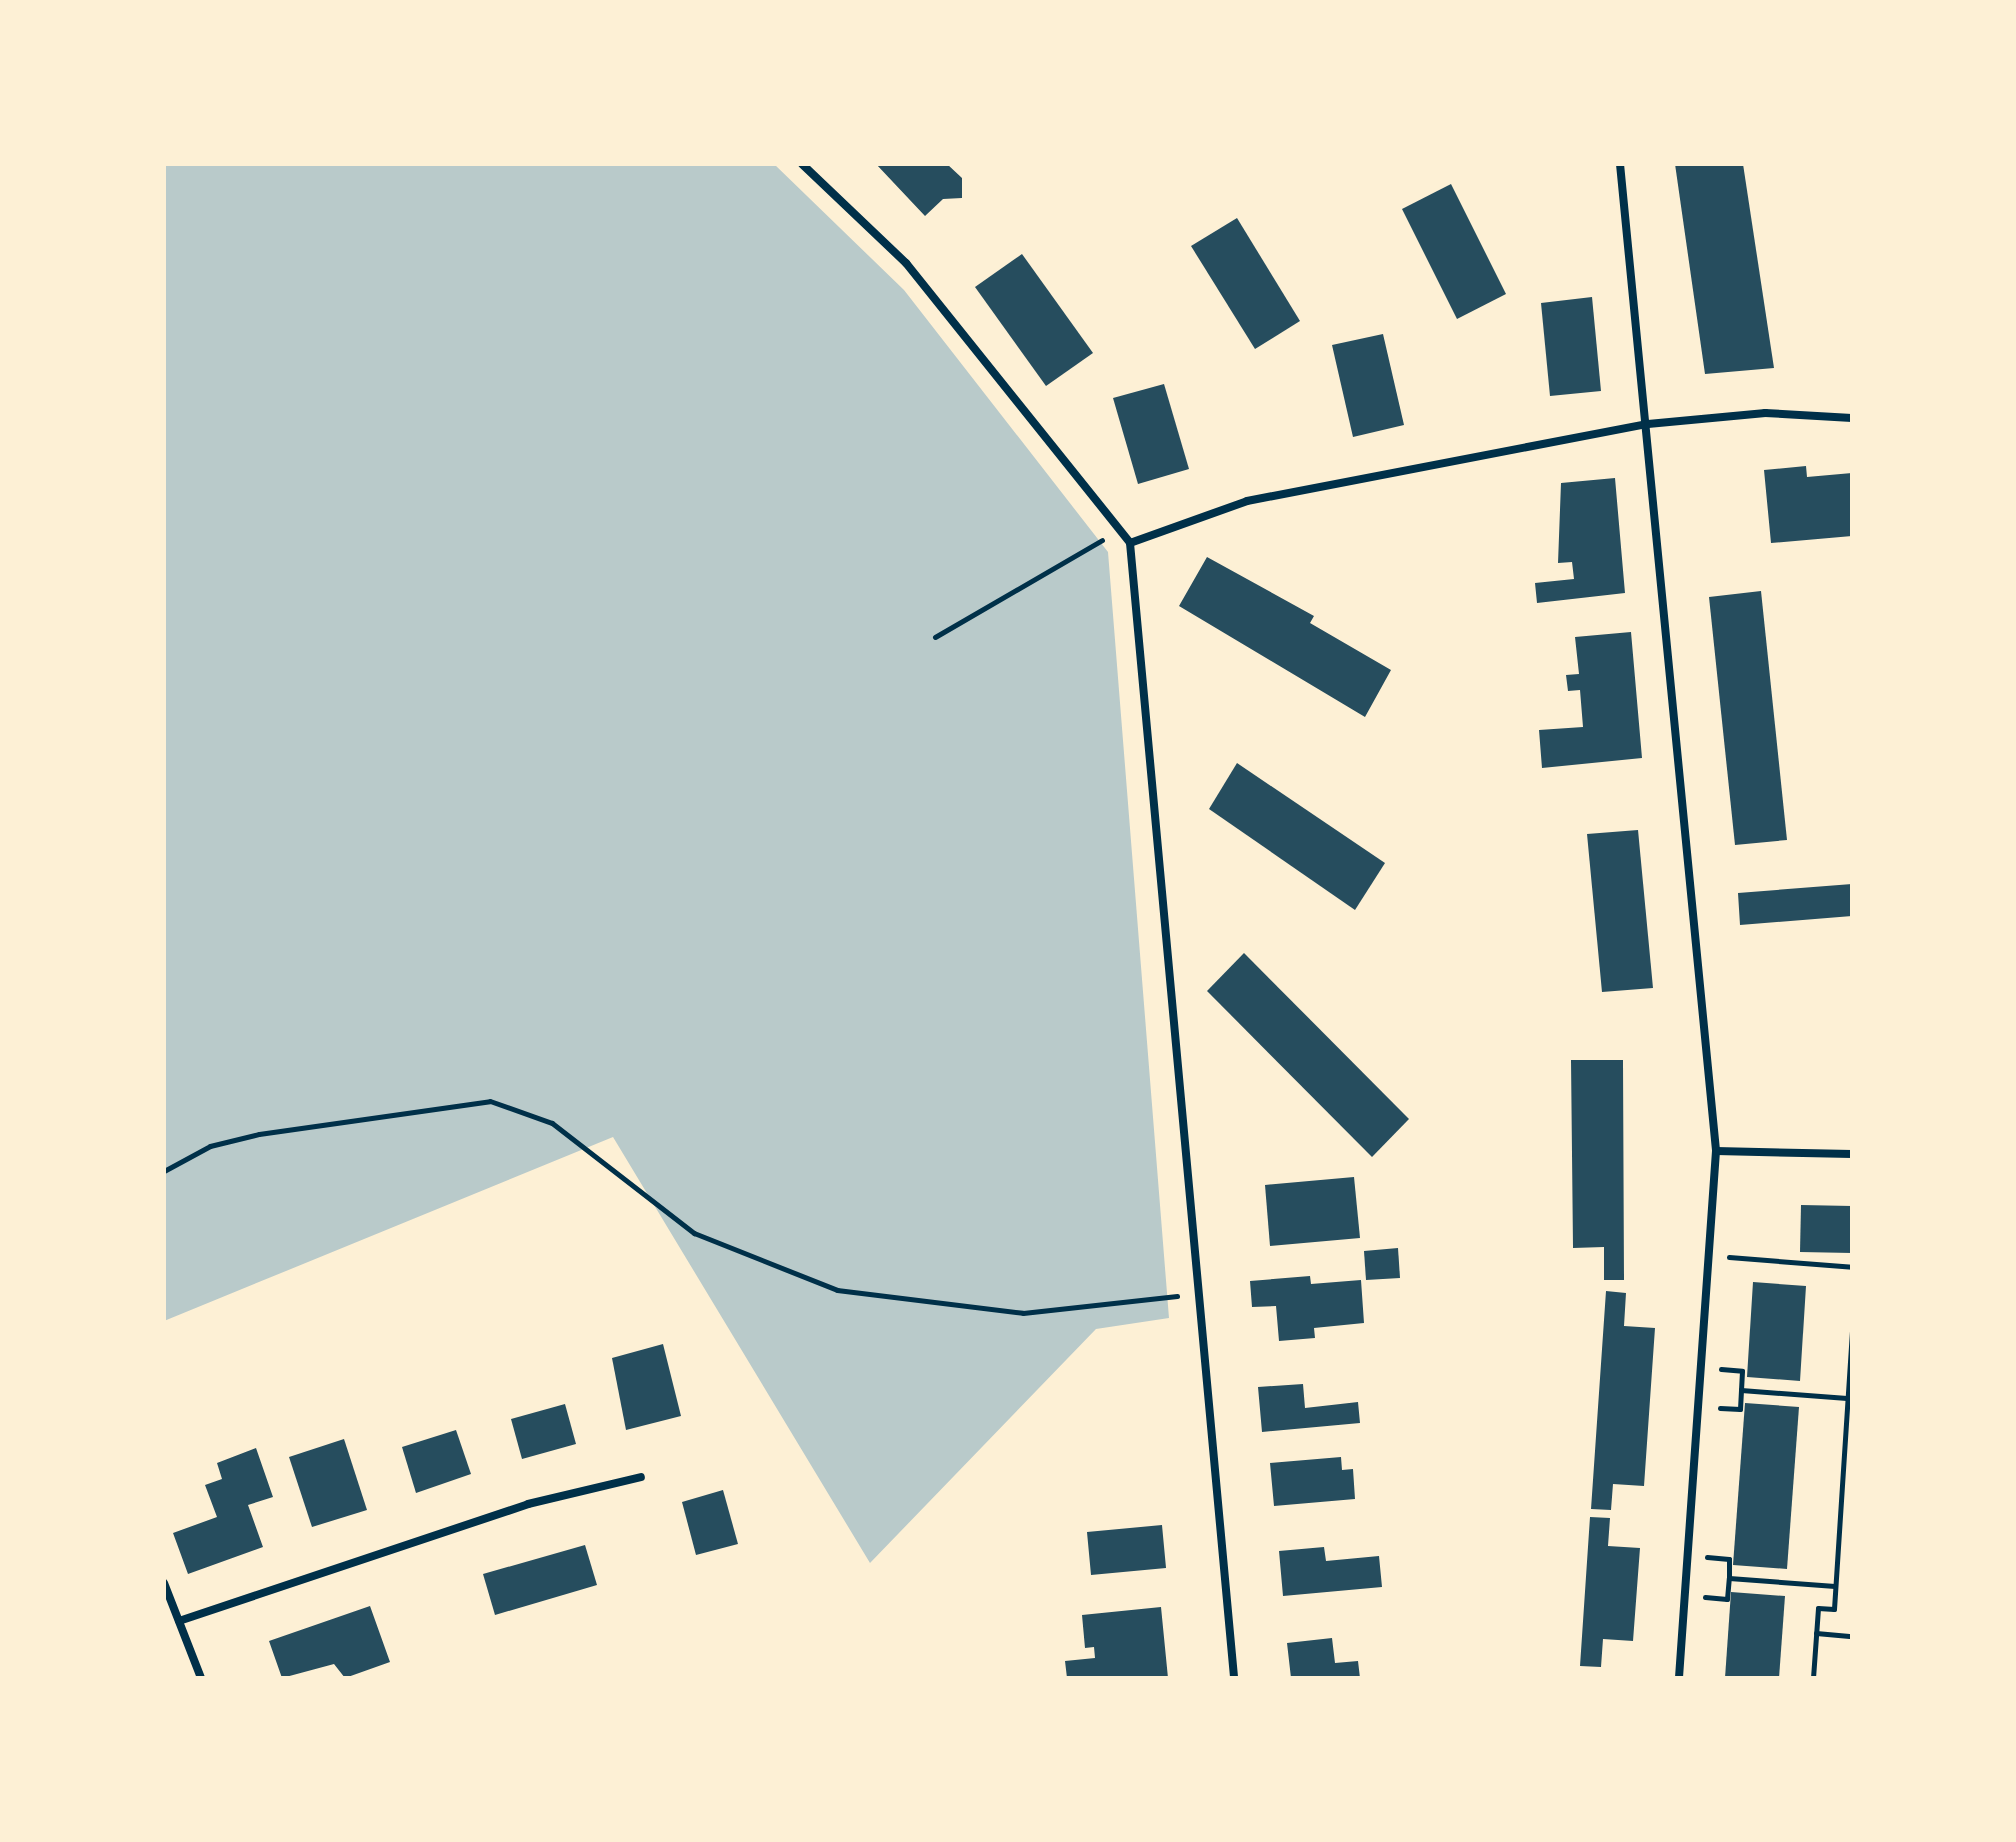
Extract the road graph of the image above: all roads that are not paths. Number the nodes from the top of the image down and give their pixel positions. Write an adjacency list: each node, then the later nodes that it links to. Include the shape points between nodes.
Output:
1 (802, 164): 5 (street, via 906,263)
2 (1620, 164): 4 (street)
3 (1852, 418): 4 (street, via 1765,413)
4 (1648, 424): 5 (street, via 1247,501); 6 (street)
5 (1130, 543): 12 (street)
6 (1716, 1151): 7 (street); 13 (street)
7 (1852, 1154)
8 (641, 1477): 10 (street, via 528,1504)
9 (164, 1583): 10 (street)
10 (179, 1621): 11 (street)
11 (201, 1678)
12 (1234, 1678)
13 (1679, 1678)

